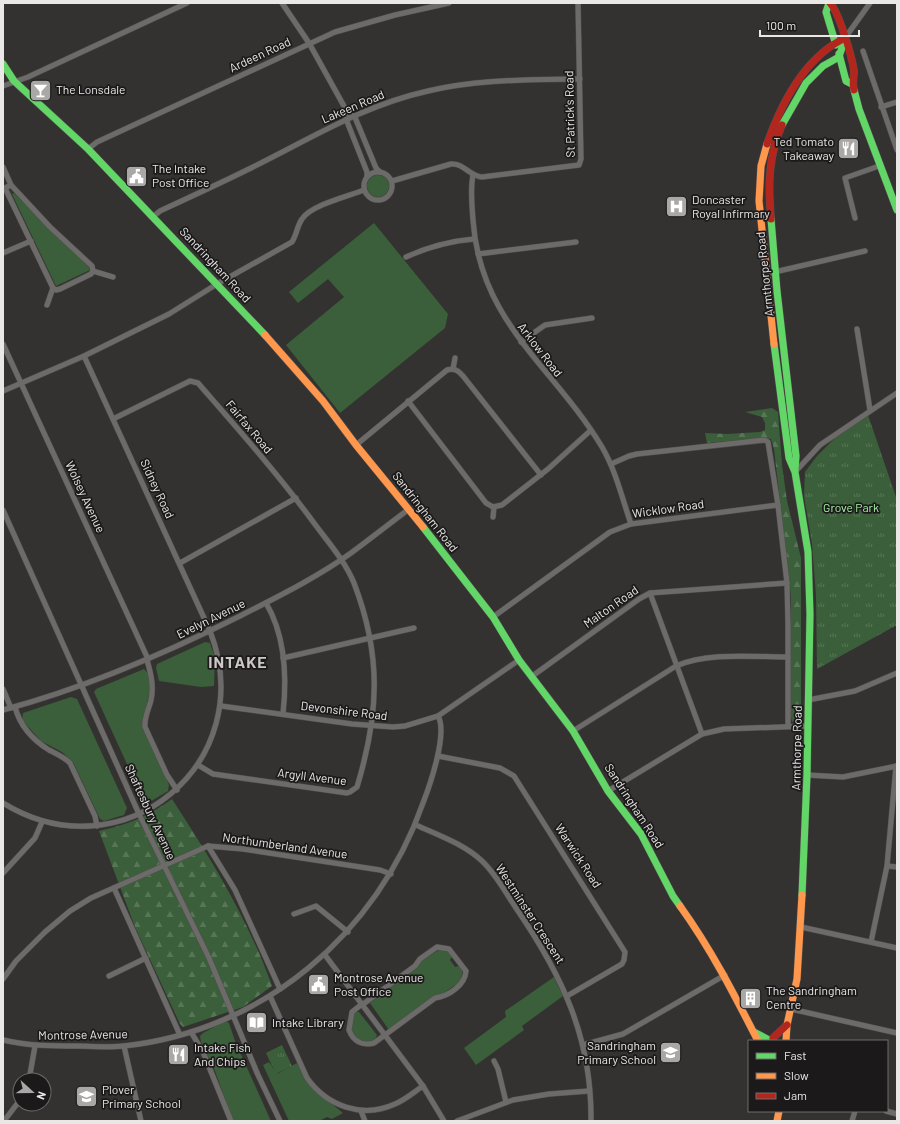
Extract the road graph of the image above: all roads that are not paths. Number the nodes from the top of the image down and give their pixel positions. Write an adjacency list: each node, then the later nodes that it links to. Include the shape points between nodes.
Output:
1 (187, 3): 14 (street)
2 (282, 3): 9 (street)
3 (449, 3): 9 (street, Ardeen Road, via 358,25)
4 (578, 3): 13 (street, St Patrick's Road)
5 (829, 3): 7 (street, via 835,8); 8 (street, via 826,12)
6 (870, 3): 7 (street)
7 (845, 38): 8 (street, Armthorpe Road); 11 (street); 15 (street, via 854,72)
8 (835, 42): 11 (street); 43 (street, Armthorpe Road, via 806,69 782,109 763,154 759,202)
9 (309, 43): 19 (street); 20 (street, Ardeen Road, via 97,142)
10 (863, 51): 18 (street)
11 (840, 58): 15 (street, via 846,81); 42 (street, Armthorpe Road, via 823,66 805,87 789,112 771,157 769,181)
12 (3, 64): 14 (street, Sandringham Road)
13 (580, 79): 19 (street, Lakeen Road, via 495,81 455,85 390,101); 25 (street, St Patrick's Road, via 582,159 579,165 482,177)
14 (14, 81): 16 (street); 20 (street, Sandringham Road)
15 (852, 84): 22 (street)
16 (3, 86)
17 (897, 102): 18 (street)
18 (881, 108): 21 (street)
19 (350, 117): 24 (street); 26 (street, via 368,172); 32 (street, Lakeen Road)
20 (88, 149): 32 (street, Sandringham Road)
21 (897, 150)
22 (879, 166): 31 (street); 33 (street, via 845,178)
23 (3, 167): 28 (street)
24 (380, 172): 26 (street, via 374,172); 27 (street, via 388,175)
25 (473, 175): 27 (street, via 459,164 450,164); 34 (street, Arklow Road, via 471,194)
26 (366, 178): 30 (street)
27 (392, 181): 30 (street, via 391,193 384,199 374,200)
28 (12, 185): 29 (street); 41 (street, via 50,227 92,266)
29 (4, 189): 35 (street)
30 (364, 190): 45 (street, via 306,214 292,242)
31 (897, 210)
32 (154, 216): 45 (street, Sandringham Road)
33 (855, 218)
34 (474, 239): 39 (street, Arklow Road); 40 (street, via 452,241)
35 (31, 241): 38 (street); 46 (street)
36 (576, 242): 39 (street)
37 (865, 251): 42 (street)
38 (3, 253)
39 (478, 254): 50 (street, Arklow Road, via 488,287 503,317)
40 (406, 257)
41 (94, 271): 44 (street); 46 (street, via 60,289)
42 (775, 272): 43 (street); 64 (street, Armthorpe Road, via 796,456)
43 (766, 274): 64 (street, Armthorpe Road, via 789,458)
44 (113, 276)
45 (217, 284): 52 (street, via 169,314); 62 (street, Sandringham Road, via 318,396)
46 (53, 288): 47 (street)
47 (47, 305)
48 (592, 318): 50 (street, via 545,325)
49 (856, 329): 59 (street)
50 (521, 342): 61 (street, Arklow Road)
51 (3, 344): 55 (street, Wolsey Avenue)
52 (84, 356): 55 (street); 60 (street, Sidney Road)
53 (455, 358): 54 (street)
54 (453, 369): 58 (street, via 447,370); 65 (street, via 460,372)
55 (21, 383): 56 (street); 84 (street, Wolsey Avenue)
56 (3, 391)
57 (897, 393): 59 (street)
58 (408, 401): 62 (street); 68 (street, via 486,503)
59 (870, 410): 64 (street, via 820,445)
60 (113, 419): 66 (street, Fairfax Road, via 190,381 198,383); 74 (street, Sidney Road)
61 (590, 431): 63 (street, Arklow Road); 65 (street)
62 (356, 445): 69 (street, Sandringham Road)
63 (611, 464): 67 (street, Armthorpe Road, via 637,454 765,440 768,442); 72 (street, Arklow Road)
64 (795, 472): 91 (street, Armthorpe Road, via 810,574)
65 (541, 474): 68 (street, via 502,505)
66 (296, 498): 73 (street, Fairfax Road); 74 (street)
67 (778, 506): 72 (street, Wicklow Road); 75 (street, Armthorpe Road)
68 (494, 507): 71 (street)
69 (409, 509): 73 (street, Evelyn Avenue); 78 (street, Sandringham Road)
70 (3, 510): 89 (street, Shaftesbury Avenue)
71 (493, 517)
72 (631, 524): 78 (street, Wicklow Road, via 610,532)
73 (341, 559): 77 (street, Evelyn Avenue); 81 (street, Argyll Avenue, via 353,583)
74 (180, 563): 80 (street, Sidney Road)
75 (787, 583): 76 (street, Malton Road); 82 (street, Armthorpe Road)
76 (650, 593): 86 (street); 88 (street, Malton Road)
77 (266, 603): 80 (street, Evelyn Avenue); 83 (street, via 277,628)
78 (493, 617): 85 (street, Sandringham Road)
79 (414, 628): 81 (street)
80 (210, 631): 84 (street, Evelyn Avenue); 92 (street, Sidney Road, via 221,667)
81 (371, 639): 83 (street); 97 (street, Argyll Avenue, via 375,691)
82 (788, 657): 86 (street, via 706,658); 98 (street, Armthorpe Road)
83 (283, 658): 95 (street, via 286,693)
84 (148, 660): 89 (street, Evelyn Avenue); 106 (street, Wolsey Avenue, via 152,685 145,727 167,775)
85 (519, 660): 88 (street, Sandringham Road); 96 (street, Devonshire Road)
86 (676, 666): 100 (street); 101 (street)
87 (897, 674): 91 (street, via 855,691)
88 (531, 677): 100 (street, Sandringham Road)
89 (81, 686): 93 (street, Evelyn Avenue); 109 (street, Shaftesbury Avenue)
90 (3, 689): 93 (street)
91 (808, 700): 99 (street, Armthorpe Road)
92 (221, 706): 95 (street, Devonshire Road); 103 (street, Sidney Road, via 210,743)
93 (13, 708): 94 (street, Evelyn Avenue); 112 (street, via 35,740 70,763 95,816)
94 (3, 710)
95 (283, 714): 97 (street, Devonshire Road)
96 (438, 716): 97 (street, Devonshire Road, via 405,726); 102 (street, Montrose Avenue, via 442,726)
97 (372, 726): 103 (street, Argyll Avenue, via 357,787 350,792 213,774)
98 (788, 726): 99 (street); 101 (street, via 724,729)
99 (808, 726): 105 (street, Armthorpe Road)
100 (573, 731): 107 (street, Sandringham Road)
101 (702, 734): 107 (street)
102 (438, 756): 111 (street, Montrose Avenue); 132 (street, Warwick Road, via 500,768 514,776 625,952 622,964)
103 (198, 765): 106 (street, Sidney Road)
104 (896, 766): 105 (street, via 843,777); 115 (street)
105 (808, 775): 121 (street, Armthorpe Road)
106 (177, 790): 109 (street, Sidney Road, via 159,804)
107 (608, 791): 127 (street, Sandringham Road, via 641,834 673,896)
108 (3, 803): 110 (street, Sidney Road)
109 (139, 814): 112 (street, Sidney Road); 114 (street, Shaftesbury Avenue)
110 (42, 822): 112 (street, Sidney Road, via 74,827); 117 (street, via 35,838)
111 (416, 825): 118 (street, Montrose Avenue); 132 (street, Westminster Crescent, via 458,844 482,860 534,934)
112 (97, 826)
113 (208, 846): 114 (street, Northumberland Avenue); 118 (street, Northumberland Avenue, via 243,849 380,870); 130 (street, via 235,890)
114 (163, 865): 119 (street, Northumberland Avenue); 135 (street, Shaftesbury Avenue, via 209,958)
115 (887, 866): 116 (street); 123 (street)
116 (897, 867)
117 (3, 873)
118 (391, 874): 122 (street, Montrose Avenue)
119 (114, 888): 126 (street); 129 (street, Northumberland Avenue, via 60,918 16,961)
120 (294, 914): 122 (street, via 316,906)
121 (801, 927): 123 (street); 134 (street, Armthorpe Road, via 797,978)
122 (348, 932): 125 (street, Montrose Avenue)
123 (871, 942): 124 (street)
124 (897, 948)
125 (325, 955): 130 (street, Montrose Avenue); 133 (street)
126 (146, 958): 128 (street); 140 (street)
127 (725, 975): 138 (street, Sandringham Road); 146 (street, via 623,1034)
128 (108, 976)
129 (3, 978)
130 (280, 989): 131 (street, Montrose Avenue)
131 (270, 996): 135 (street, Montrose Avenue); 155 (street, via 301,1067 313,1086 339,1105)
132 (567, 996): 146 (street, Westminster Crescent)
133 (362, 1005): 141 (street); 141 (street, via 352,1012 348,1026 350,1033 363,1044 376,1042); 141 (street, via 437,947 443,947 453,953 466,971 460,985 445,996 436,998)
134 (791, 1009): 136 (street, Armthorpe Road); 139 (street)
135 (232, 1016): 137 (street, Montrose Avenue); 159 (street, Shaftesbury Avenue)
136 (787, 1024): 144 (street); 145 (street, Armthorpe Road)
137 (191, 1032): 140 (street, Montrose Avenue); 158 (street, via 202,1052)
138 (754, 1032): 143 (street, Sandringham Road); 144 (street)
139 (897, 1033)
140 (180, 1035): 148 (street, Montrose Avenue)
141 (385, 1036): 151 (street)
142 (3, 1040): 147 (street, Montrose Avenue)
143 (758, 1040)
144 (770, 1040)
145 (786, 1040)
146 (583, 1045): 152 (street, Westminster Crescent)
147 (35, 1046): 148 (street, Montrose Avenue); 150 (street)
148 (124, 1046): 157 (street)
149 (494, 1061): 153 (street)
150 (30, 1072)
151 (423, 1086): 155 (street, via 393,1105); 161 (street)
152 (590, 1091): 153 (street, via 549,1094); 163 (street, Westminster Crescent)
153 (506, 1102): 162 (street)
154 (12, 1110): 156 (street)
155 (361, 1111): 160 (street)
156 (4, 1121)
157 (141, 1121)
158 (230, 1121)
159 (280, 1121)
160 (365, 1121)
161 (444, 1121)
162 (457, 1121)
163 (591, 1121)

